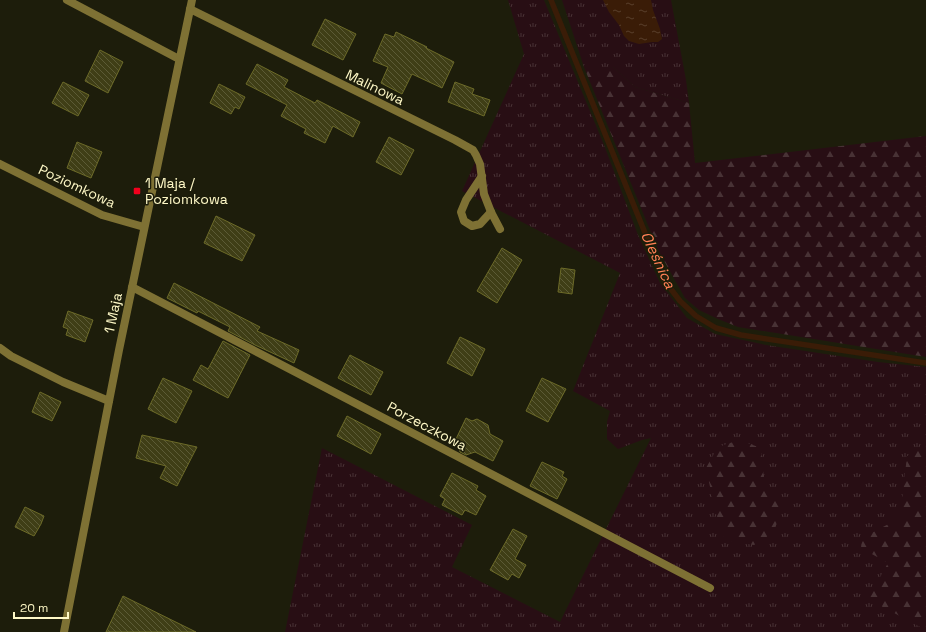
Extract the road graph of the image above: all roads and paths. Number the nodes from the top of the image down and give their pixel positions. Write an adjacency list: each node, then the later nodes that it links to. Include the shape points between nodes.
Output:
1 (67, 0): 4 (street)
2 (192, 0): 3 (street, 1 Maja)
3 (190, 9): 4 (street, 1 Maja); 6 (street, Malinowa, via 473,150 480,164)
4 (179, 59): 8 (street, 1 Maja)
5 (0, 164): 8 (street, Poziomkowa, via 102,215)
6 (482, 176): 7 (street, Malinowa); 7 (street, via 461,212 464,221 472,226 480,224)
7 (490, 212): 9 (street, Malinowa)
8 (144, 227): 10 (street, 1 Maja)
9 (500, 229)
10 (132, 287): 12 (street, 1 Maja); 13 (street, Porzeczkowa)
11 (0, 348): 12 (street, via 63,382)
12 (109, 401): 14 (street, 1 Maja)
13 (710, 588)
14 (64, 632)

